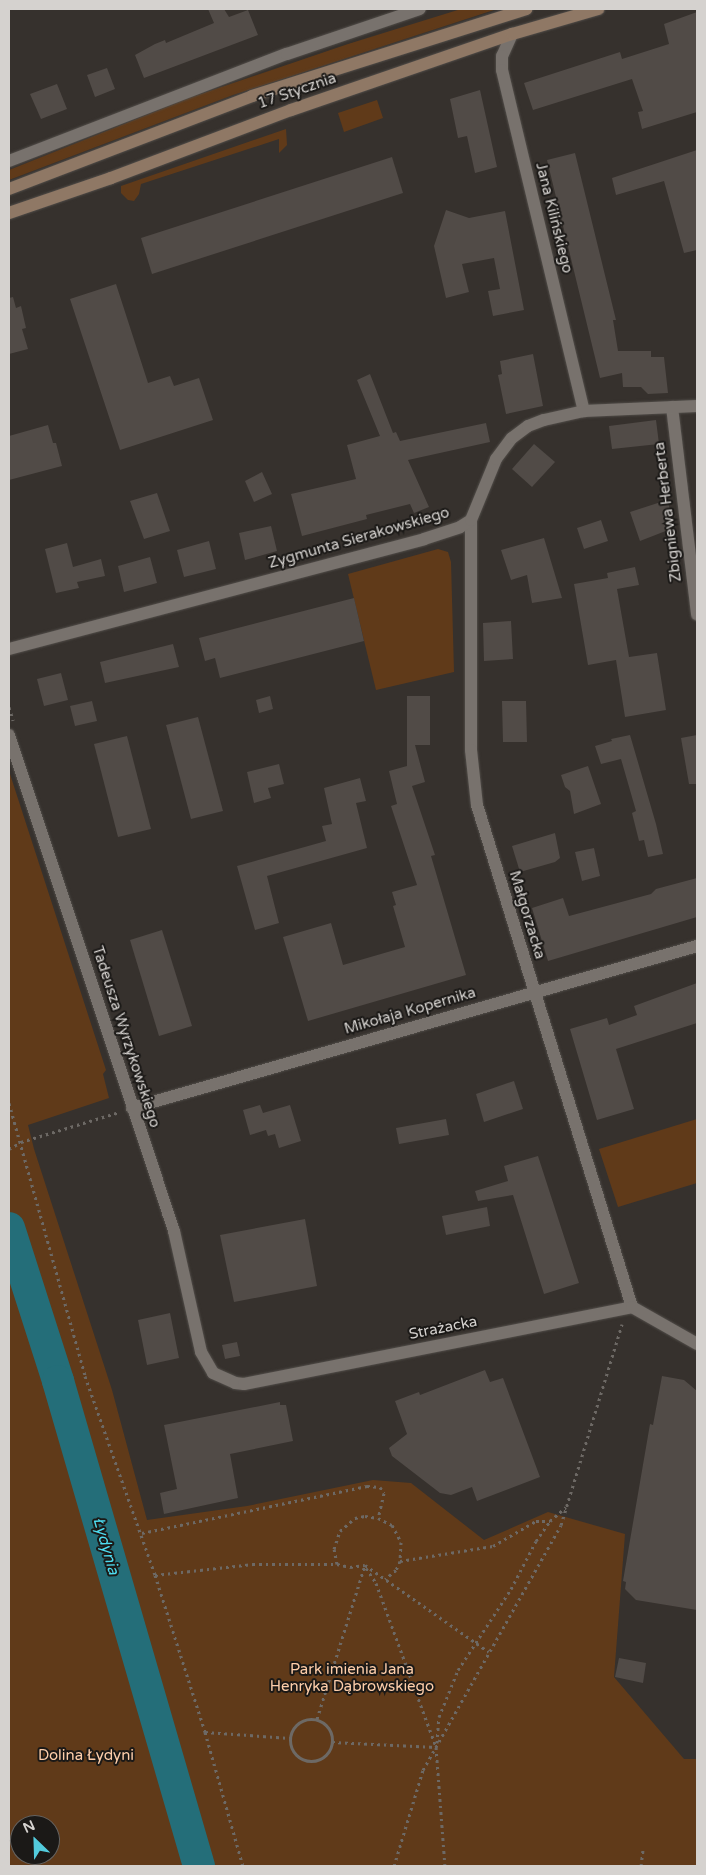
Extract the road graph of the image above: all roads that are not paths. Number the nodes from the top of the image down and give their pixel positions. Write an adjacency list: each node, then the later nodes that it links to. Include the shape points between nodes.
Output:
1 (420, 9): 5 (street, via 287,54)
2 (527, 9): 6 (main road, 17 Stycznia, via 252,96)
3 (598, 9): 4 (main road, 17 Stycznia)
4 (512, 34): 7 (main road, 17 Stycznia); 10 (street, Jana Kilińskiego, via 502,56 502,70)
5 (9, 161)
6 (9, 189)
7 (9, 213)
8 (697, 406): 9 (street, Zygmunta Sierakowskiego)
9 (672, 407): 10 (street, Zygmunta Sierakowskiego); 12 (street, Zbigniewa Herberta)
10 (584, 410): 11 (street, Zygmunta Sierakowskiego, via 528,426 512,438 496,459)
11 (471, 520): 13 (street, Zygmunta Sierakowskiego, via 424,539); 16 (street, Małgorzacka, via 471,750 478,805)
12 (697, 614)
13 (9, 649)
14 (12, 730): 17 (street, Tadeusza Wyrzykowskiego)
15 (697, 946): 16 (street, Mikołaja Kopernika)
16 (534, 992): 17 (street, Mikołaja Kopernika); 18 (street, Małgorzacka)
17 (132, 1108): 20 (street, Tadeusza Wyrzykowskiego, via 174,1231)
18 (632, 1307): 19 (street); 20 (street, Strażacka, via 244,1384 213,1373)
19 (697, 1344)
20 (201, 1352)

